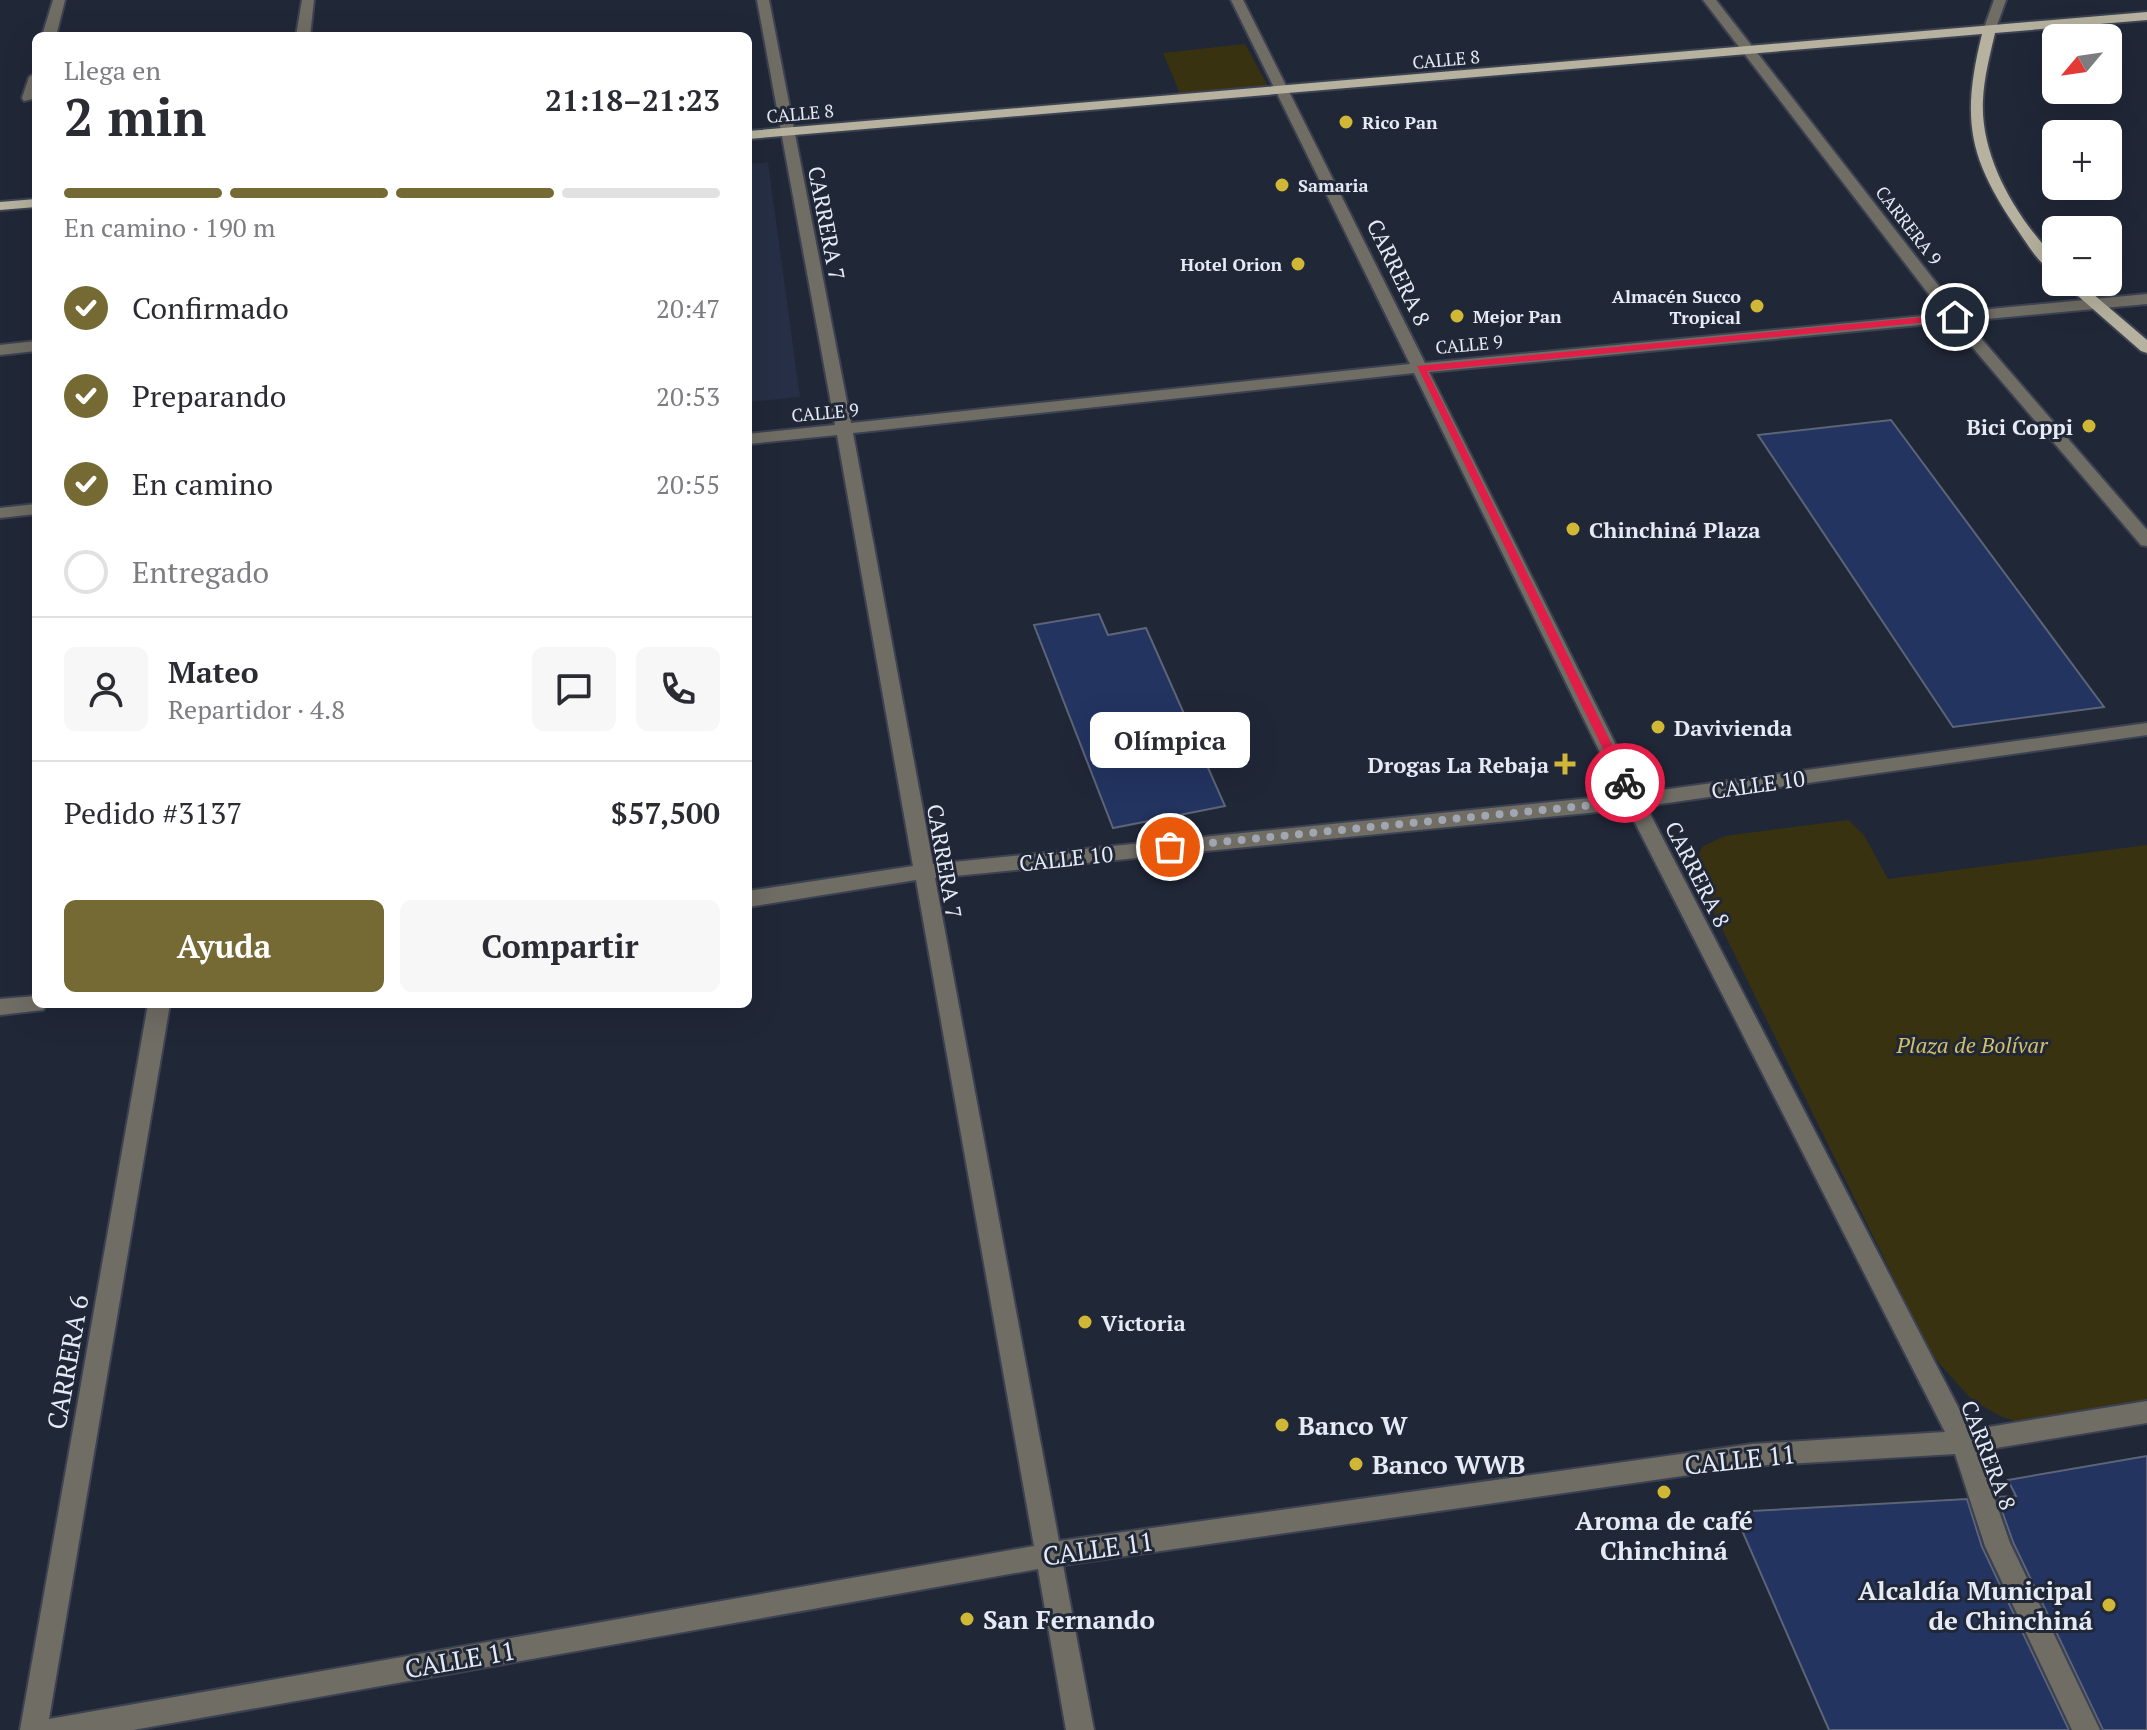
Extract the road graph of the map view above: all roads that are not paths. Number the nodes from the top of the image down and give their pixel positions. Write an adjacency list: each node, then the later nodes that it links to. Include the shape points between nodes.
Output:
1 (59, 0): 9 (street)
2 (308, 0): 10 (street)
3 (763, 0): 15 (street, CARRERA 7)
4 (1237, 0): 13 (street, CARRERA 8)
5 (1709, 0): 11 (street, CARRERA 9)
6 (2000, 0): 8 (street)
7 (2147, 16): 8 (main road, CALLE 8)
8 (1990, 28): 11 (main road, CALLE 8); 19 (main road, via 1976,113 1986,156 2016,219)
9 (50, 32)
10 (304, 32)
11 (1749, 51): 13 (main road, CALLE 8); 23 (street, CARRERA 9)
12 (32, 89): 14 (street)
13 (1283, 91): 15 (main road, CALLE 8); 27 (street, CARRERA 8)
14 (29, 98)
15 (785, 132): 16 (main road, CALLE 8); 28 (street, CARRERA 7)
16 (752, 135)
17 (32, 203): 18 (main road)
18 (0, 206)
19 (2042, 253)
20 (2085, 296): 22 (main road)
21 (2147, 299): 22 (street, CALLE 9)
22 (2092, 303): 23 (street, CALLE 9); 25 (main road)
23 (1955, 317): 27 (street, CALLE 9); 32 (street, CARRERA 9)
24 (32, 346): 26 (street)
25 (2147, 348)
26 (0, 350)
27 (1420, 368): 28 (street, CALLE 9); 34 (street, CARRERA 8)
28 (844, 430): 29 (street, CALLE 9); 35 (street, CARRERA 7)
29 (752, 439)
30 (32, 509): 31 (street)
31 (0, 513)
32 (2147, 541)
33 (2147, 729): 34 (street, CALLE 10)
34 (1634, 801): 35 (street, CALLE 10); 41 (street, CARRERA 8)
35 (922, 872): 36 (street, CALLE 10); 42 (street, CARRERA 7)
36 (752, 898)
37 (32, 1004): 38 (street)
38 (0, 1007)
39 (158, 1008): 43 (street, CARRERA 6)
40 (2147, 1412): 41 (street, CALLE 11)
41 (1963, 1442): 42 (street, CALLE 11, via 1752,1455); 46 (street, CARRERA 8, via 1998,1546)
42 (1049, 1555): 44 (street, CALLE 11); 45 (street, CARRERA 7)
43 (34, 1730)
44 (56, 1730)
45 (1080, 1730)
46 (2086, 1730)

